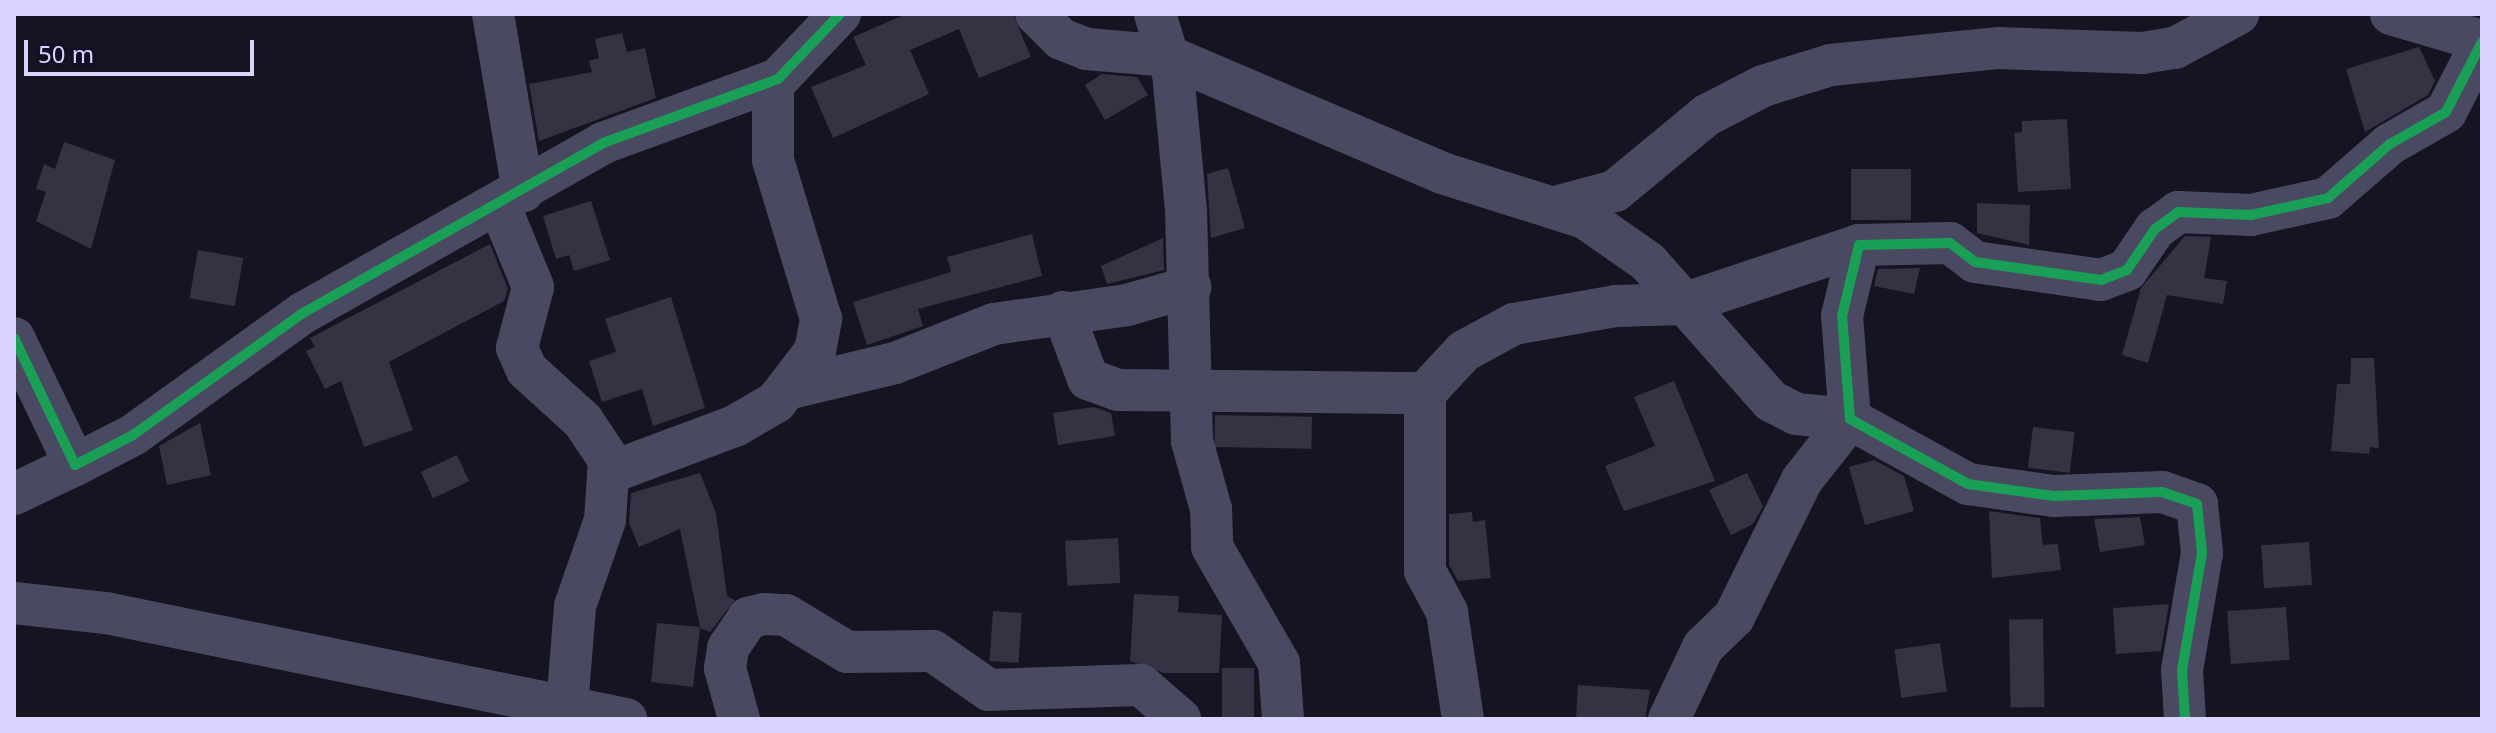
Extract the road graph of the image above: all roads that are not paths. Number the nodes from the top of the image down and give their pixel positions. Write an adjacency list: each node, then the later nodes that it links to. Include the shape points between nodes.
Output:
1 (493, 14): 10 (street)
2 (840, 14): 9 (street)
3 (1036, 14): 8 (street, via 1061,39 1087,49)
4 (1155, 14): 8 (street)
5 (2238, 14): 11 (street, via 2175,48 2142,53 1999,48 1831,65 1763,86 1707,115 1615,191)
6 (2391, 14): 7 (street)
7 (2482, 41): 12 (street, via 2446,112 2390,144 2328,198 2251,215 2178,212 2155,229 2127,270 2101,280 1975,262 1950,243)
8 (1168, 56): 11 (street, via 1442,173); 13 (street)
9 (773, 81): 10 (street, via 603,143); 17 (street, via 773,160 821,319 815,351)
10 (511, 197): 21 (street, via 303,313 133,435); 22 (street, via 533,287 517,348 549,395 583,421)
11 (1555, 207): 14 (street, via 1648,262)
12 (1859, 245): 14 (street); 20 (street, via 1841,329)
13 (1190, 287): 15 (street); 18 (street)
14 (1683, 304): 19 (street, via 1588,309 1514,324 1464,351); 20 (street, via 1771,401 1796,414)
15 (1063, 312): 17 (street, via 994,324 895,363); 18 (street, via 1088,379 1118,390)
16 (14, 338): 21 (street)
17 (791, 388): 22 (street, via 735,426)
18 (1189, 393): 19 (street); 29 (street, via 1212,547 1279,663)
19 (1425, 393): 30 (street, via 1425,571 1447,612)
20 (1850, 419): 31 (street, via 1802,480 1734,617 1703,647); 32 (street, via 1968,484 2054,496 2112,490 2189,497 2197,504 2202,553 2182,670)
21 (75, 465): 23 (street)
22 (609, 473): 25 (street, via 605,520 575,606)
23 (14, 494)
24 (14, 603): 25 (street, via 106,613)
25 (567, 708): 26 (street)
26 (626, 719)
27 (739, 719): 28 (street, via 725,668 728,648 748,618 764,614 786,615 847,652 933,651 989,690 1141,685)
28 (1180, 719)
29 (1283, 719)
30 (1463, 719)
31 (1669, 719)
32 (2185, 719)

